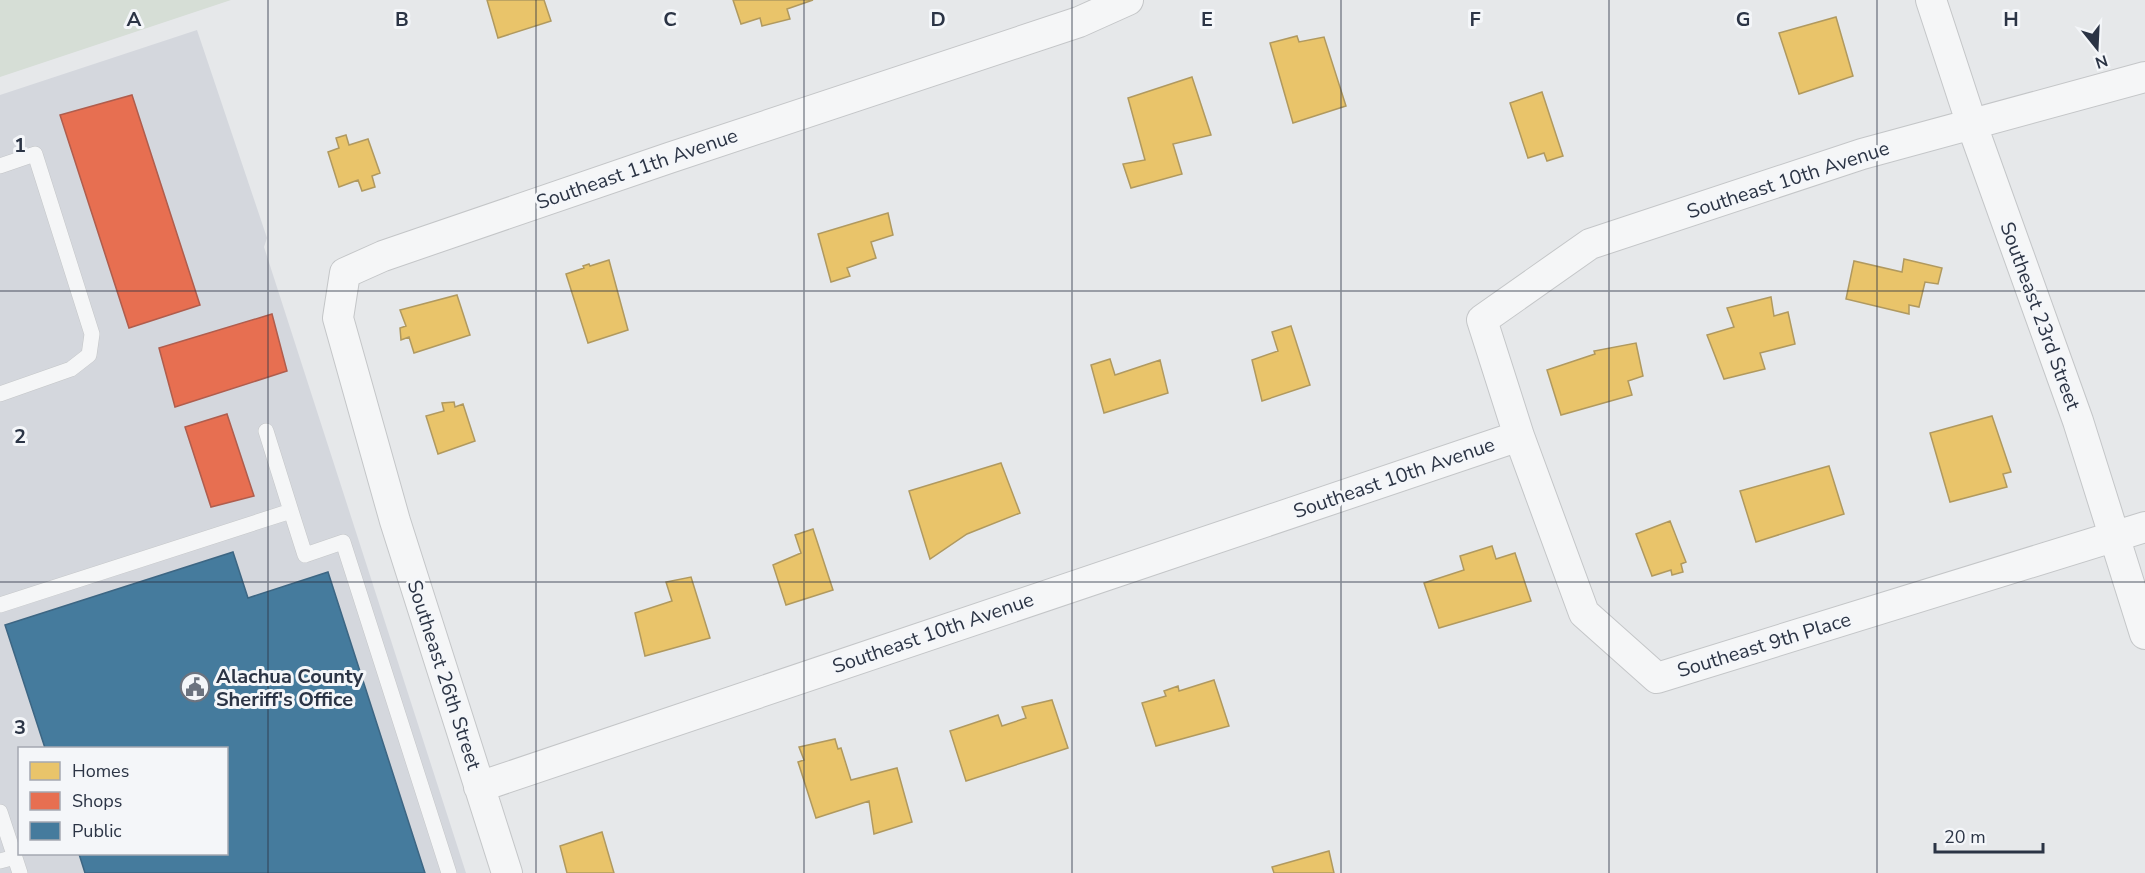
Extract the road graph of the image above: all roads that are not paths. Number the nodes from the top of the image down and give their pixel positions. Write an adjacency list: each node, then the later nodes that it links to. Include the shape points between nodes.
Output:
1 (1128, 0): 9 (street, Southeast 11th Avenue, via 1079,22 669,158 383,256 345,273 338,318)
2 (1931, 0): 4 (street, Southeast 23rd Street)
3 (2145, 78): 4 (street, Southeast 10th Avenue)
4 (1972, 125): 8 (street, Southeast 10th Avenue, via 1863,154 1590,244 1482,320); 12 (street, Southeast 23rd Street, via 2078,421)
5 (0, 166): 6 (lane, via 35,154 92,334 89,355 71,369)
6 (0, 394)
7 (266, 431): 10 (lane)
8 (1519, 436): 12 (street, Southeast 9th Place, via 1584,612 1657,678); 15 (street, Southeast 10th Avenue)
9 (382, 476): 15 (street, Southeast 26th Street)
10 (291, 511): 13 (lane); 19 (lane, via 305,555 343,542)
11 (2145, 528): 12 (street, Southeast 9th Place)
12 (2114, 537): 14 (street, Southeast 23rd Street)
13 (0, 605)
14 (2145, 634)
15 (479, 786): 20 (street, Southeast 26th Street)
16 (0, 812): 17 (lane)
17 (7, 859): 18 (lane)
18 (20, 873)
19 (449, 873)
20 (507, 873)

